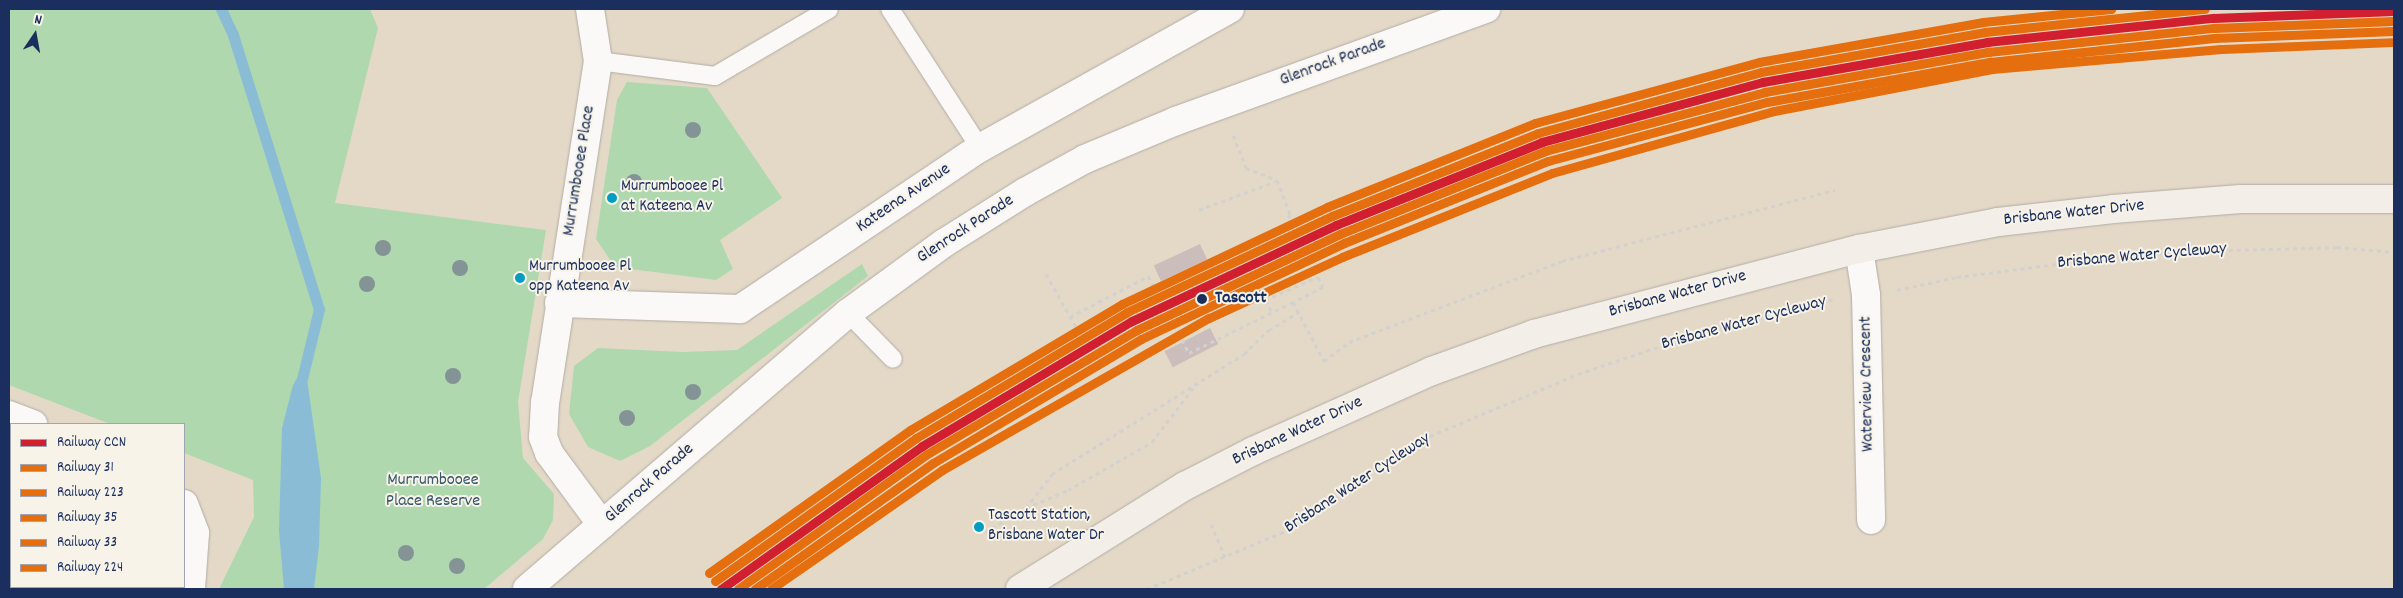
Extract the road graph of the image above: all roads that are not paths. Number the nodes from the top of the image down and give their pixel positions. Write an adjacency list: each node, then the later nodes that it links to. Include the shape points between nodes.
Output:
1 (590, 9): 6 (street, Murrumbooee Place)
2 (829, 9): 6 (lane, via 715,76)
3 (890, 9): 7 (lane)
4 (1230, 9): 7 (street, Kateena Avenue)
5 (1486, 9): 11 (street, Glenrock Parade, via 1220,104 1085,159 1025,192 937,248)
6 (598, 62): 10 (street, Murrumbooee Place)
7 (980, 148): 10 (street, Kateena Avenue, via 740,309)
8 (2394, 199): 9 (main road, Brisbane Water Drive, via 2242,199 2113,209 1998,222)
9 (1860, 249): 16 (street, Waterview Crescent, via 1866,295); 20 (main road, Brisbane Water Drive, via 1534,334 1432,371 1253,451 1184,486)
10 (559, 303): 17 (street, Murrumbooee Place, via 544,402 543,437 549,453)
11 (848, 313): 12 (lane); 17 (street, Glenrock Parade)
12 (893, 359)
13 (9, 415): 14 (street)
14 (30, 423)
15 (185, 507): 18 (street, via 195,533)
16 (1871, 520)
17 (602, 525): 19 (street, Glenrock Parade)
18 (190, 589)
19 (527, 589)
20 (1020, 589)

